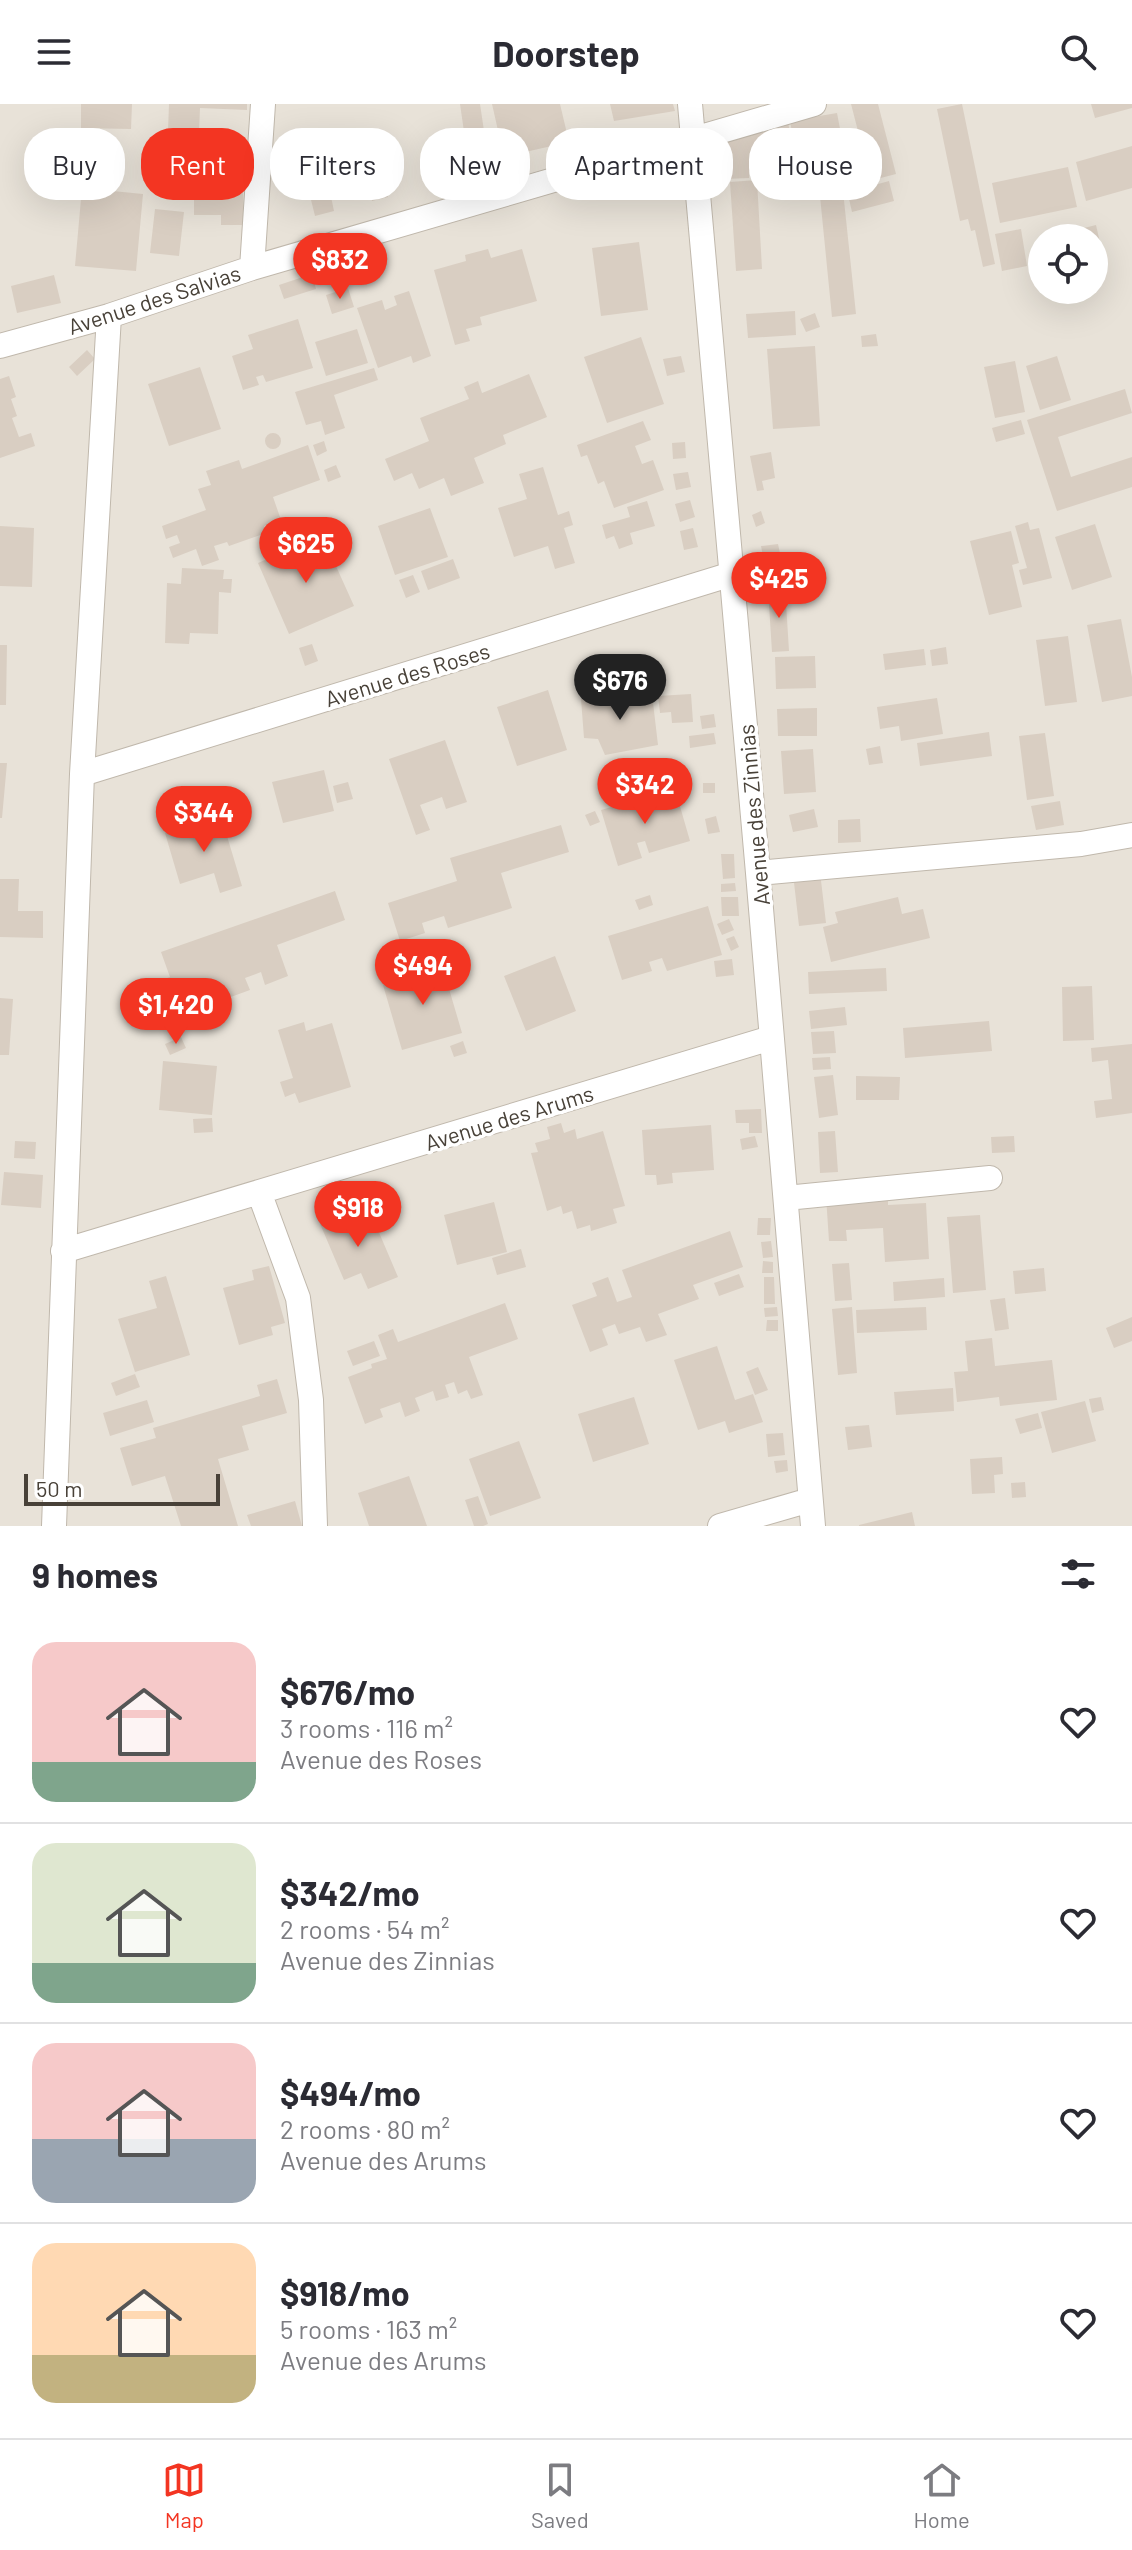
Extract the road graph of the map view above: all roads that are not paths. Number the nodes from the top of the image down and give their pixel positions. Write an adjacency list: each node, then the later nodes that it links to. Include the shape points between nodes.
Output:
1 (263, 104): 8 (street)
2 (690, 104): 4 (street, Avenue des Zinnias)
3 (814, 104): 5 (street, Avenue des Salvias)
4 (691, 128)
5 (733, 128)
6 (546, 182): 8 (street, Avenue des Salvias)
7 (698, 200): 11 (street, Avenue des Zinnias)
8 (252, 268): 9 (street, Avenue des Salvias)
9 (109, 316): 10 (street, Avenue des Salvias); 12 (street)
10 (0, 346)
11 (732, 574): 12 (street, Avenue des Roses); 14 (street, Avenue des Zinnias)
12 (82, 774): 19 (street)
13 (1132, 835): 14 (street)
14 (758, 873): 15 (street, Avenue des Zinnias)
15 (771, 1038): 17 (street, Avenue des Arums); 18 (street, Avenue des Zinnias)
16 (990, 1178): 18 (street)
17 (259, 1192): 19 (street, Avenue des Arums); 22 (street, via 298,1298 311,1400)
18 (786, 1198): 20 (street, Avenue des Zinnias)
19 (63, 1251): 21 (street)
20 (810, 1500): 23 (street); 24 (street, Avenue des Zinnias)
21 (54, 1526)
22 (315, 1526)
23 (720, 1526)
24 (813, 1526)

